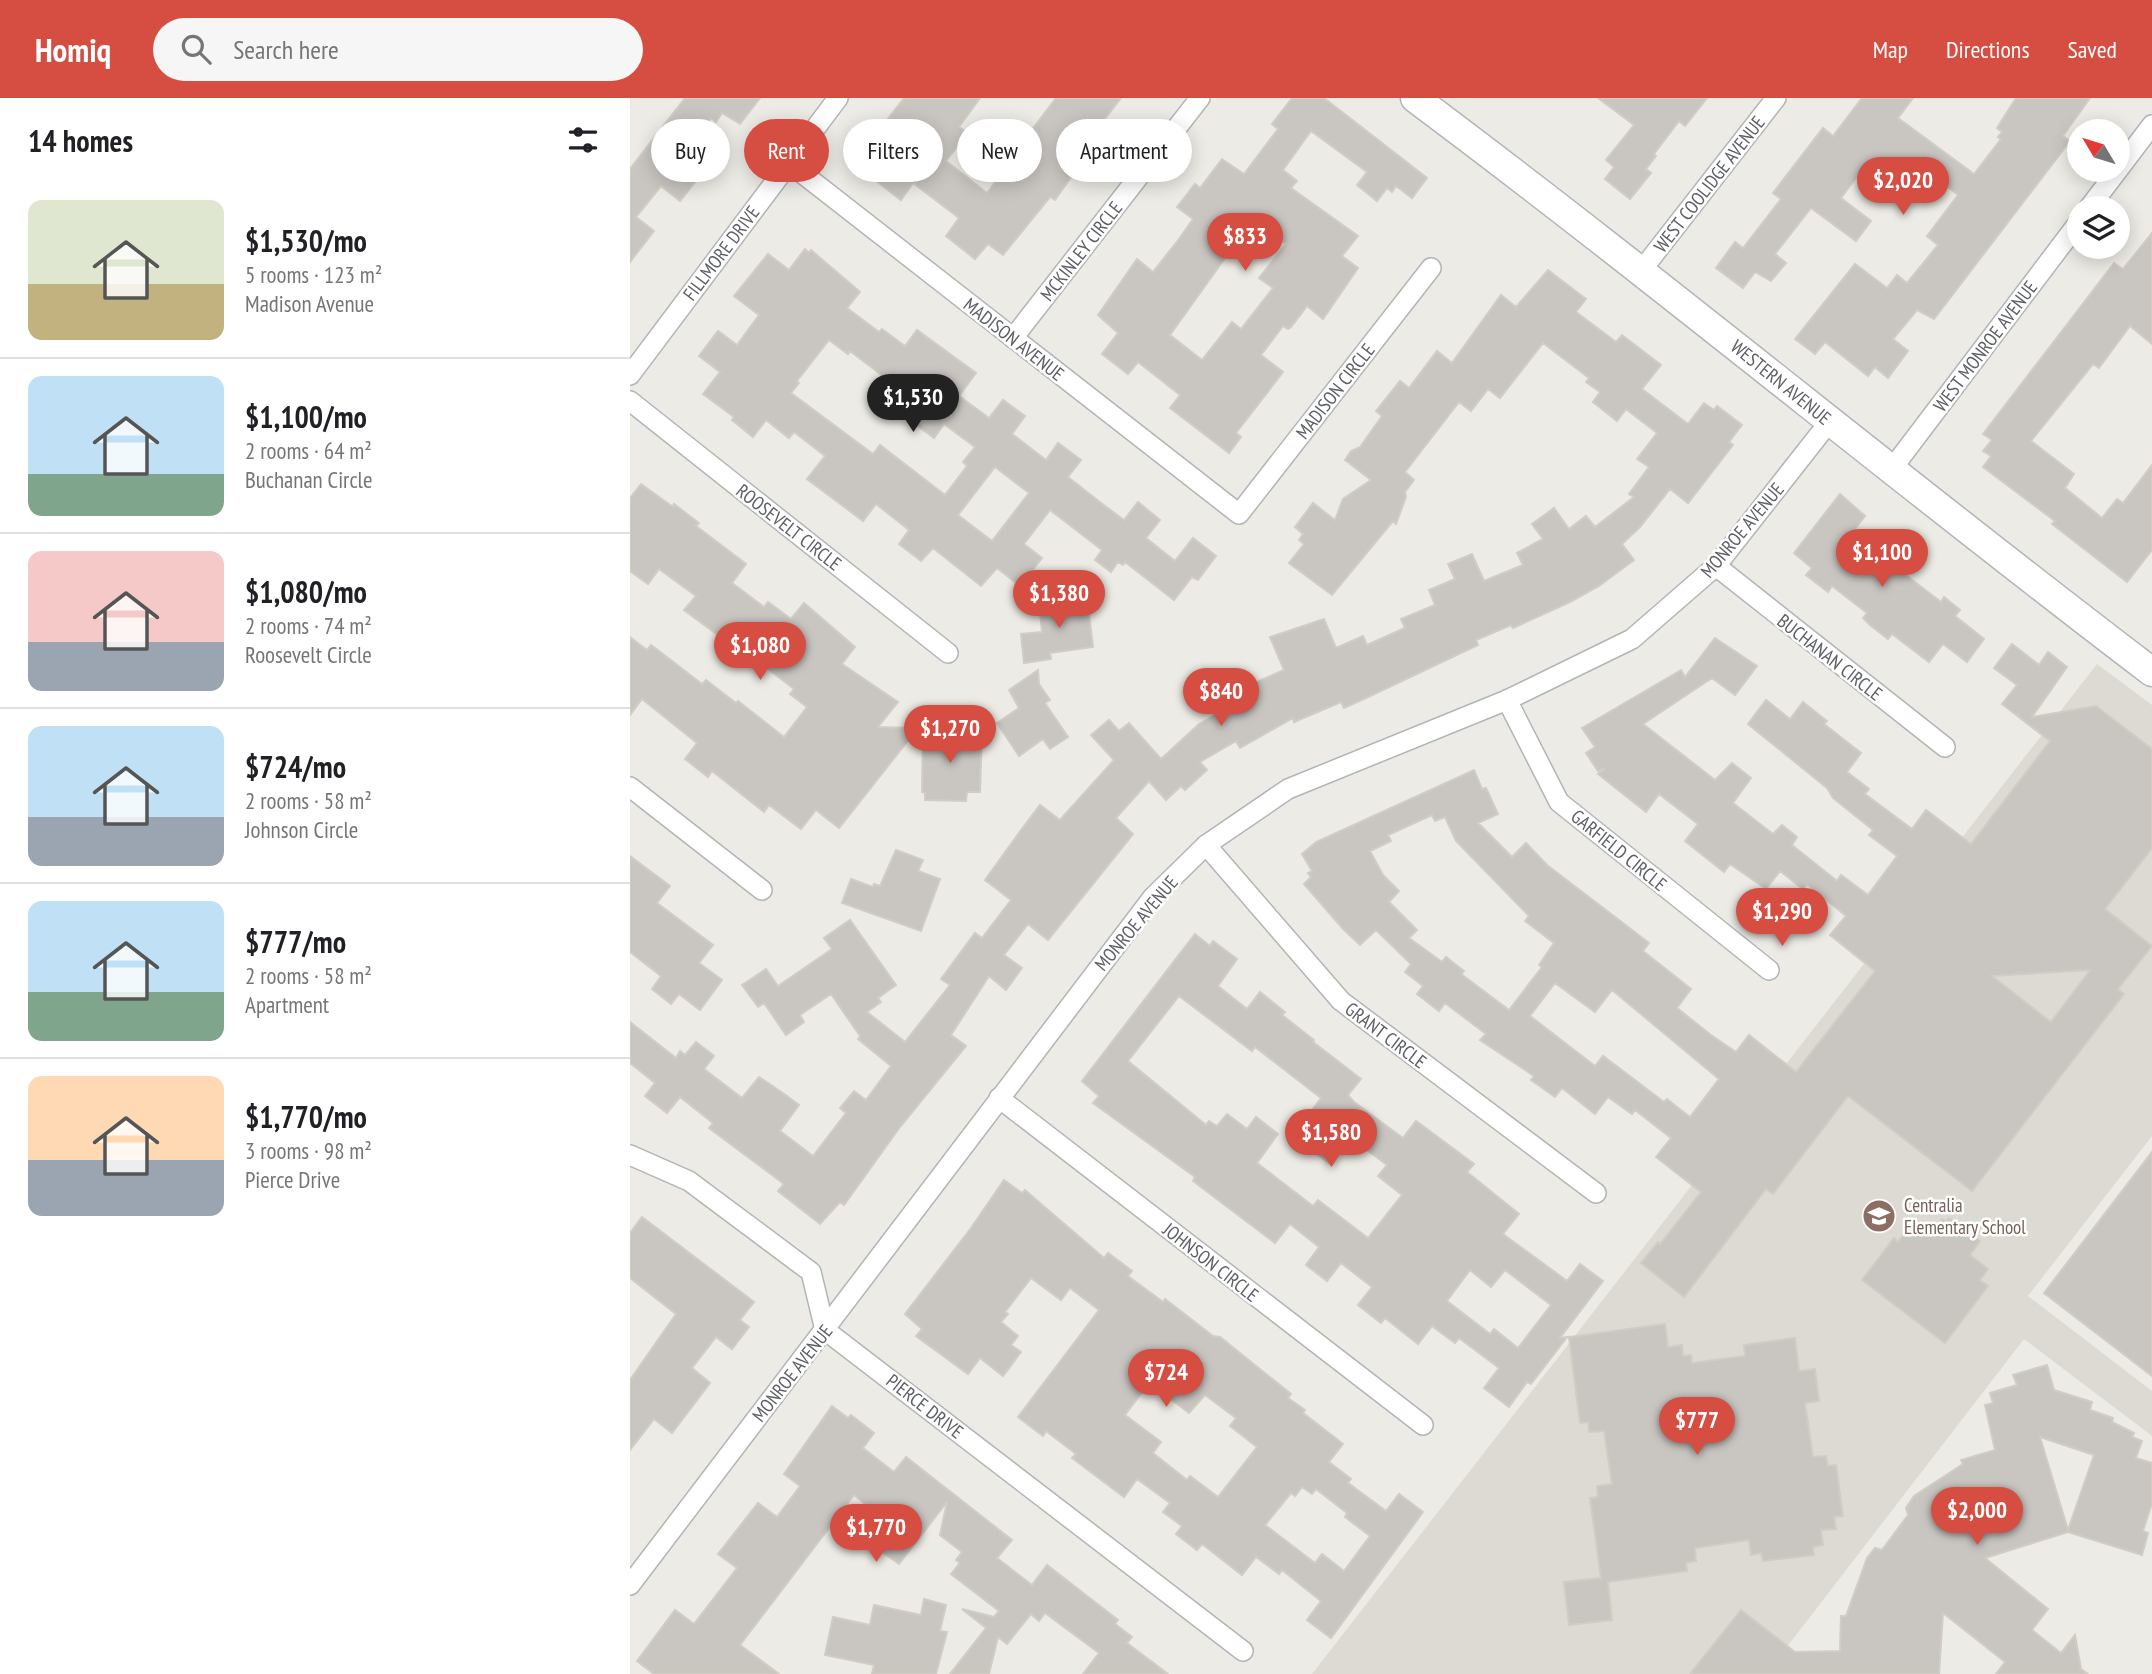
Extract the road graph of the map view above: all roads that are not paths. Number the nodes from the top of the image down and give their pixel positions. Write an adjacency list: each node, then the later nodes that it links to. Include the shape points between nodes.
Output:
1 (838, 98): 5 (street, FILLMORE DRIVE)
2 (1200, 98): 13 (street, MCKINLEY CIRCLE)
3 (1415, 98): 12 (main road, WESTERN AVENUE)
4 (1776, 98): 12 (street, WEST COOLIDGE AVENUE)
5 (822, 119)
6 (2152, 125): 9 (street)
7 (775, 182): 14 (street, FILLMORE DRIVE)
8 (813, 182): 13 (street, MADISON AVENUE)
9 (2098, 196)
10 (2067, 238): 17 (street, WEST MONROE AVENUE)
11 (1431, 268): 18 (street, MADISON CIRCLE)
12 (1642, 271): 16 (main road, WESTERN AVENUE)
13 (1013, 338): 18 (street, MADISON AVENUE)
14 (630, 375)
15 (630, 401): 20 (street, ROOSEVELT CIRCLE)
16 (1830, 421): 17 (main road, WESTERN AVENUE); 19 (street, MONROE AVENUE)
17 (1891, 470): 21 (main road, WESTERN AVENUE)
18 (1239, 514)
19 (1716, 566): 22 (street, MONROE AVENUE, via 1632,639); 23 (street, BUCHANAN CIRCLE)
20 (948, 653)
21 (2150, 666)
22 (1507, 700): 25 (street, MONROE AVENUE, via 1288,789); 27 (street, GARFIELD CIRCLE, via 1559,802)
23 (1945, 747)
24 (630, 787): 26 (street)
25 (1206, 845): 28 (street, MONROE AVENUE, via 1153,897); 30 (street, GRANT CIRCLE, via 1341,1001)
26 (762, 890)
27 (1769, 970)
28 (999, 1098): 31 (street, MONROE AVENUE); 32 (street, JOHNSON CIRCLE)
29 (630, 1155): 31 (street, via 689,1181 811,1272)
30 (1596, 1193)
31 (825, 1330): 33 (street, MONROE AVENUE); 34 (street, PIERCE DRIVE)
32 (1423, 1425)
33 (630, 1585)
34 (1243, 1651)

